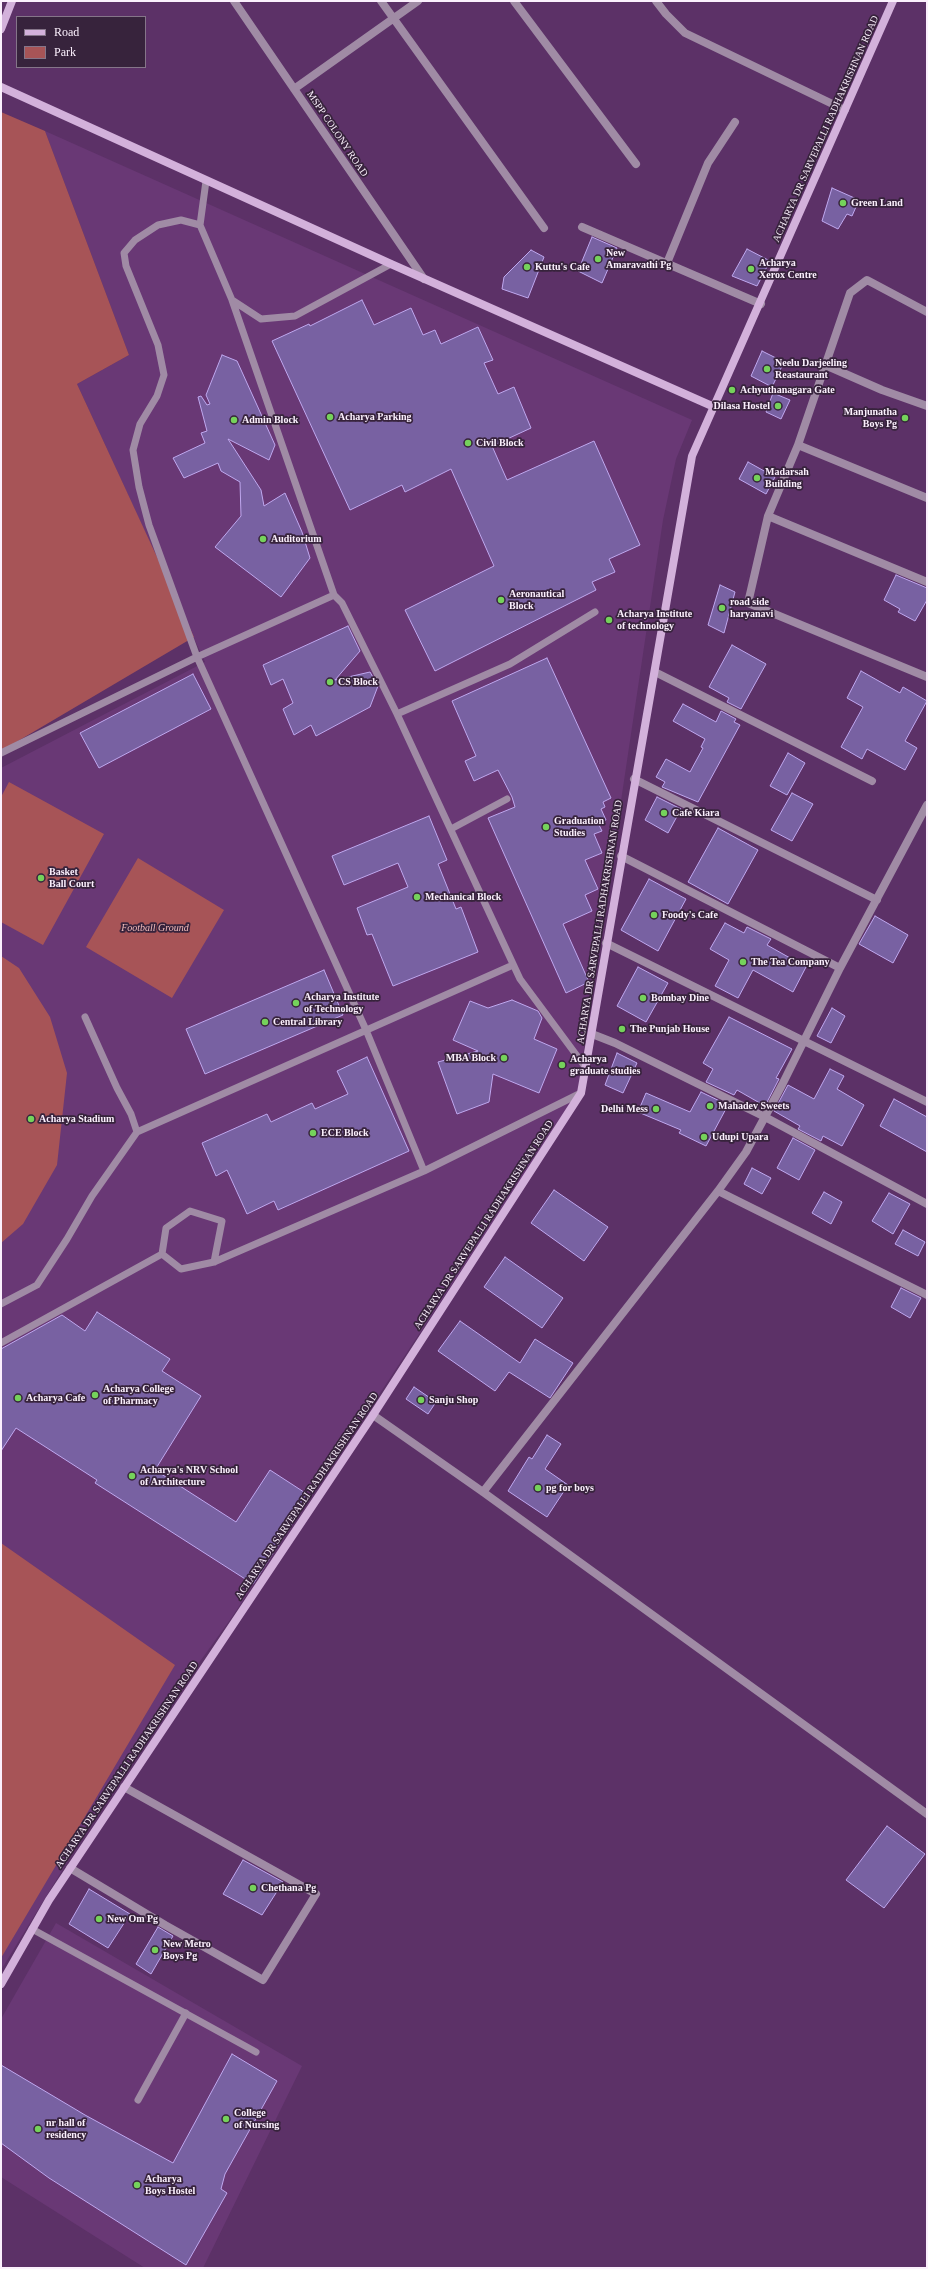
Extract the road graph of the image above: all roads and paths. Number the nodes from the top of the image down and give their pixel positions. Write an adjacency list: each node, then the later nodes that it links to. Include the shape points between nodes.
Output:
1 (12, 1): 9 (street)
2 (234, 1): 11 (street, MSPP COLONY ROAD)
3 (381, 1): 8 (street)
4 (418, 1): 8 (street)
5 (514, 1): 14 (street)
6 (656, 1): 12 (street, via 685,33)
7 (892, 1): 12 (street, ACHARYA DR SARVEPALLI RADHAKRISHNAN ROAD)
8 (393, 18): 11 (street); 18 (street)
9 (1, 29)
10 (1, 86): 15 (street)
11 (294, 89): 21 (street, MSPP COLONY ROAD)
12 (845, 110): 23 (street, ACHARYA DR SARVEPALLI RADHAKRISHNAN ROAD)
13 (735, 122): 19 (street, via 708,163)
14 (636, 164)
15 (206, 181): 16 (lane); 20 (street)
16 (200, 225): 22 (lane); 34 (lane, via 180,220 158,225 135,240 124,253 126,266 158,345 164,375 157,396 140,424 133,450 139,487 149,526)
17 (582, 227): 19 (street)
18 (544, 228)
19 (667, 263): 23 (street)
20 (391, 264): 21 (street); 22 (lane, via 295,316 261,319)
21 (424, 279): 26 (street)
22 (232, 300): 32 (lane)
23 (761, 304): 26 (street, ACHARYA DR SARVEPALLI RADHAKRISHNAN ROAD)
24 (927, 312): 25 (street, via 867,280 850,293)
25 (825, 365): 27 (street); 28 (street)
26 (712, 406): 35 (street, ACHARYA DR SARVEPALLI RADHAKRISHNAN ROAD, via 692,456)
27 (927, 406)
28 (798, 445): 29 (street); 30 (street)
29 (927, 498)
30 (768, 516): 31 (street); 36 (street, via 748,603)
31 (927, 582)
32 (334, 594): 34 (lane); 37 (lane, via 342,602)
33 (595, 612): 37 (lane, via 510,664)
34 (197, 657): 38 (lane); 50 (lane)
35 (655, 672): 39 (street, ACHARYA DR SARVEPALLI RADHAKRISHNAN ROAD); 40 (street)
36 (927, 677)
37 (397, 714): 43 (lane)
38 (1, 753)
39 (634, 779): 44 (street, ACHARYA DR SARVEPALLI RADHAKRISHNAN ROAD); 45 (street)
40 (872, 781)
41 (507, 799): 43 (lane)
42 (927, 805): 45 (street)
43 (451, 829): 47 (lane)
44 (621, 856): 46 (street, ACHARYA DR SARVEPALLI RADHAKRISHNAN ROAD); 48 (street)
45 (877, 900): 48 (street)
46 (606, 943): 51 (street, ACHARYA DR SARVEPALLI RADHAKRISHNAN ROAD); 52 (street)
47 (513, 965): 50 (lane); 53 (lane, via 520,979)
48 (840, 968): 52 (street)
49 (85, 1017): 57 (lane)
50 (366, 1030): 57 (lane); 58 (lane)
51 (592, 1034): 53 (street, ACHARYA DR SARVEPALLI RADHAKRISHNAN ROAD); 56 (street)
52 (803, 1041): 55 (street); 56 (street)
53 (586, 1068): 54 (street, ACHARYA DR SARVEPALLI RADHAKRISHNAN ROAD)
54 (582, 1093): 58 (lane); 66 (street, ACHARYA DR SARVEPALLI RADHAKRISHNAN ROAD)
55 (927, 1102)
56 (765, 1117): 59 (street, via 746,1152); 60 (street)
57 (137, 1132): 64 (lane, via 92,1196 37,1285)
58 (424, 1171): 62 (lane)
59 (718, 1191): 63 (street); 67 (street)
60 (927, 1204)
61 (162, 1254): 62 (lane, via 181,1269); 62 (lane, via 166,1228 190,1212 222,1221); 65 (lane)
62 (214, 1262)
63 (927, 1295)
64 (1, 1304)
65 (1, 1343)
66 (373, 1415): 67 (street); 68 (street, ACHARYA DR SARVEPALLI RADHAKRISHNAN ROAD)
67 (483, 1492): 69 (street)
68 (124, 1787): 70 (street, ACHARYA DR SARVEPALLI RADHAKRISHNAN ROAD); 70 (street, via 316,1894 263,1980)
69 (927, 1814)
70 (70, 1868): 71 (street, ACHARYA DR SARVEPALLI RADHAKRISHNAN ROAD)
71 (32, 1929): 72 (street, ACHARYA DR SARVEPALLI RADHAKRISHNAN ROAD); 73 (lane)
72 (1, 1984)
73 (186, 2014): 74 (lane); 75 (lane)
74 (256, 2052)
75 (138, 2100)

